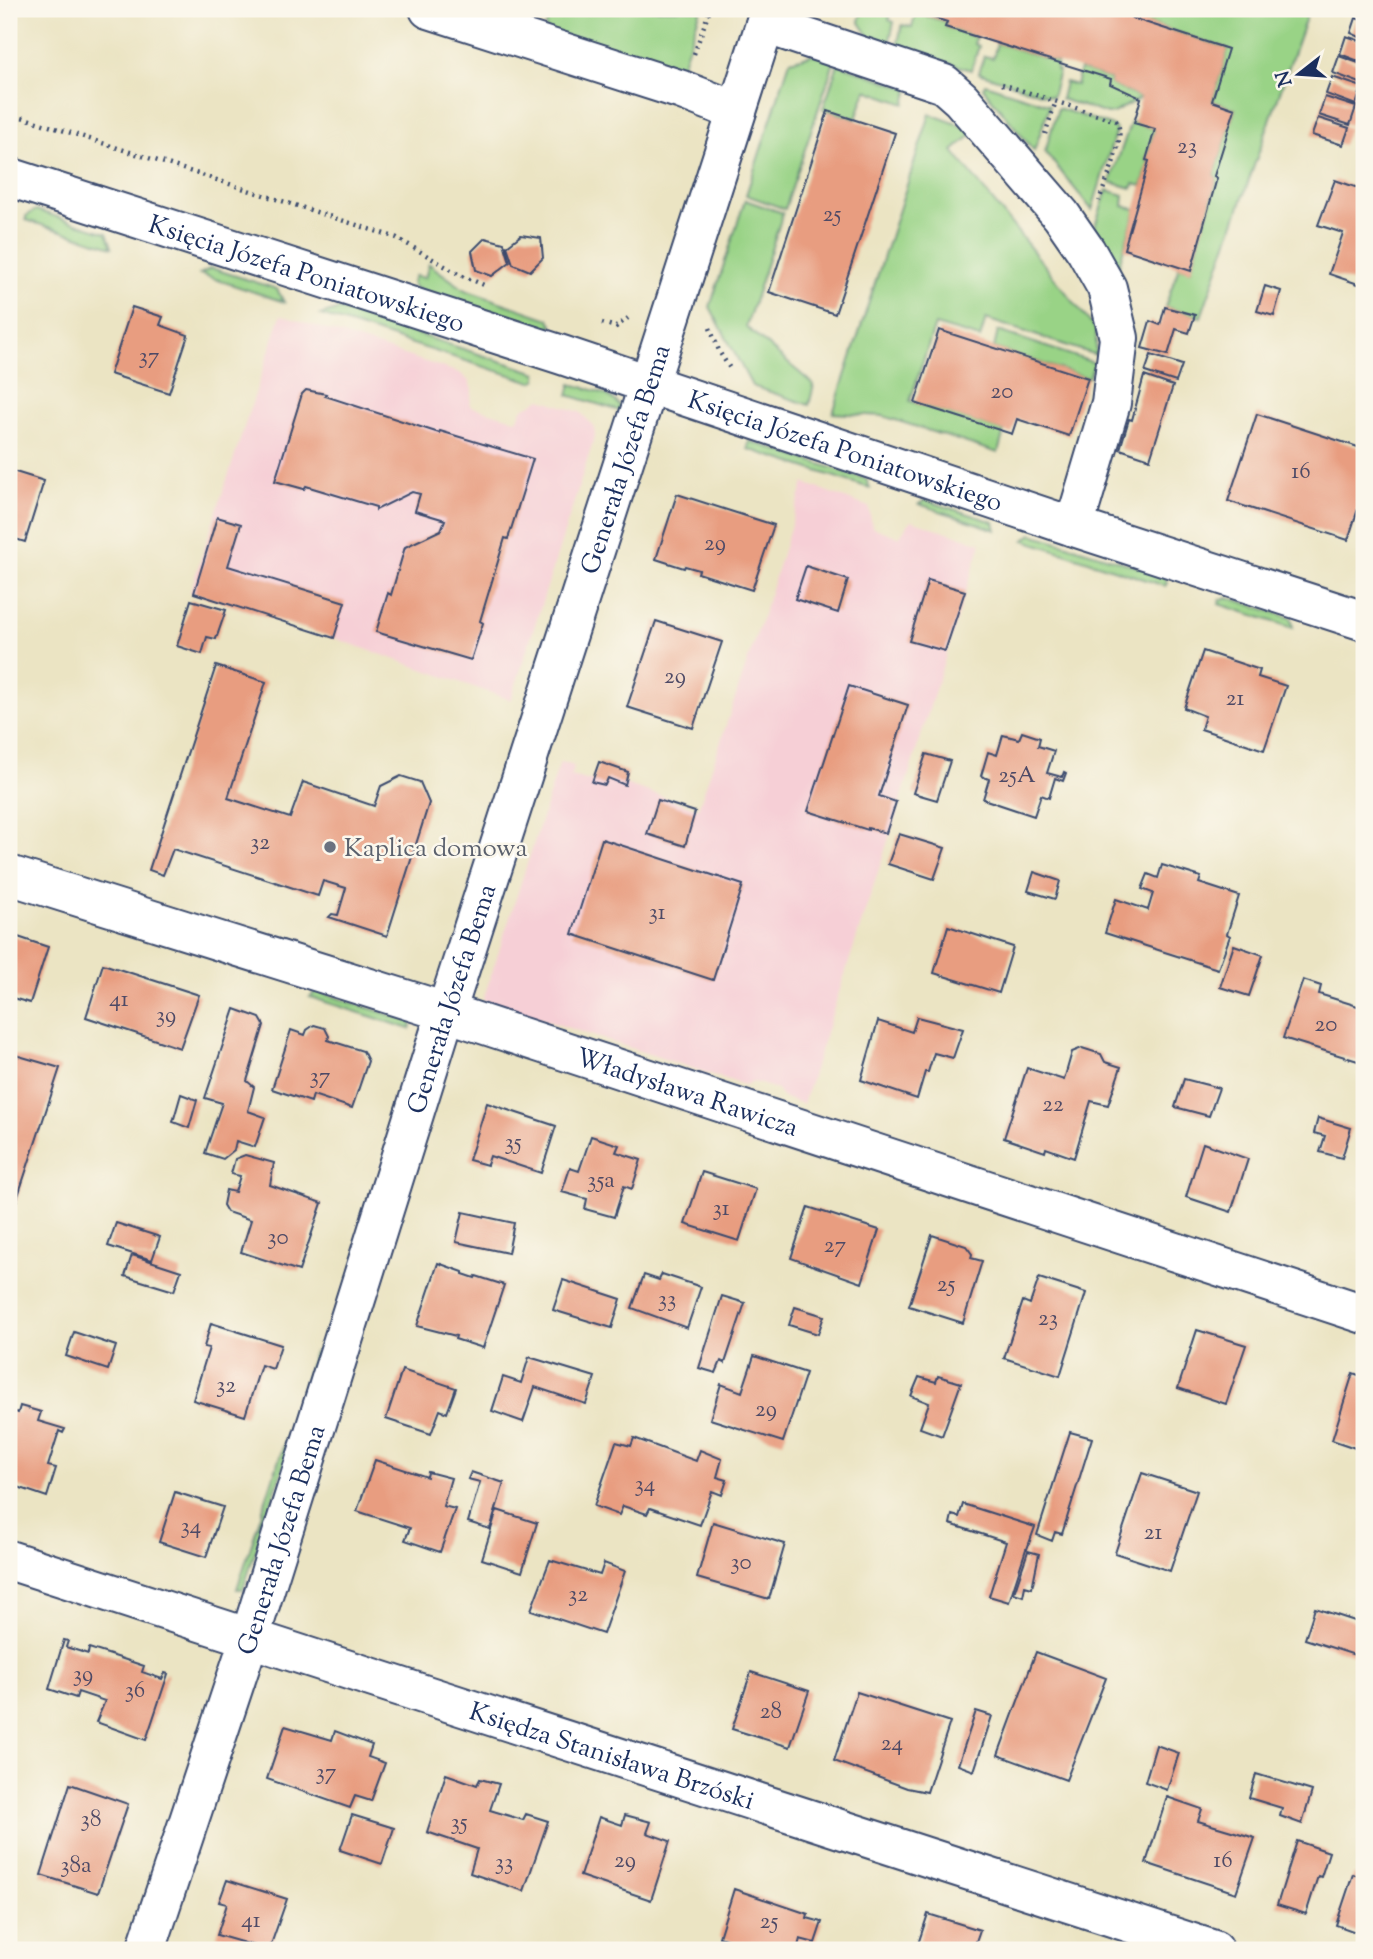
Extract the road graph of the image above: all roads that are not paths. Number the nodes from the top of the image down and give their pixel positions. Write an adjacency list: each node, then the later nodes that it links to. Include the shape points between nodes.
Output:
1 (429, 9): 3 (street)
2 (767, 16): 3 (street, Generała Józefa Bema); 6 (street, via 944,84 1052,205 1086,251 1107,288 1119,338 1111,403)
3 (736, 111): 5 (street, Generała Józefa Bema)
4 (9, 177): 5 (street, Księcia Józefa Poniatowskiego)
5 (648, 383): 6 (street, Księcia Józefa Poniatowskiego); 9 (street, Generała Józefa Bema)
6 (1074, 527): 7 (street, Księcia Józefa Poniatowskiego)
7 (1364, 621)
8 (9, 875): 9 (street, Władysława Rawicza)
9 (446, 1012): 10 (street, Władysława Rawicza); 12 (street, Generała Józefa Bema)
10 (1364, 1314)
11 (9, 1560): 12 (street, Księdza Stanisława Brzóski)
12 (249, 1640): 13 (street, Generała Józefa Bema); 14 (street, Księdza Stanisława Brzóski)
13 (146, 1950)
14 (1214, 1950)

